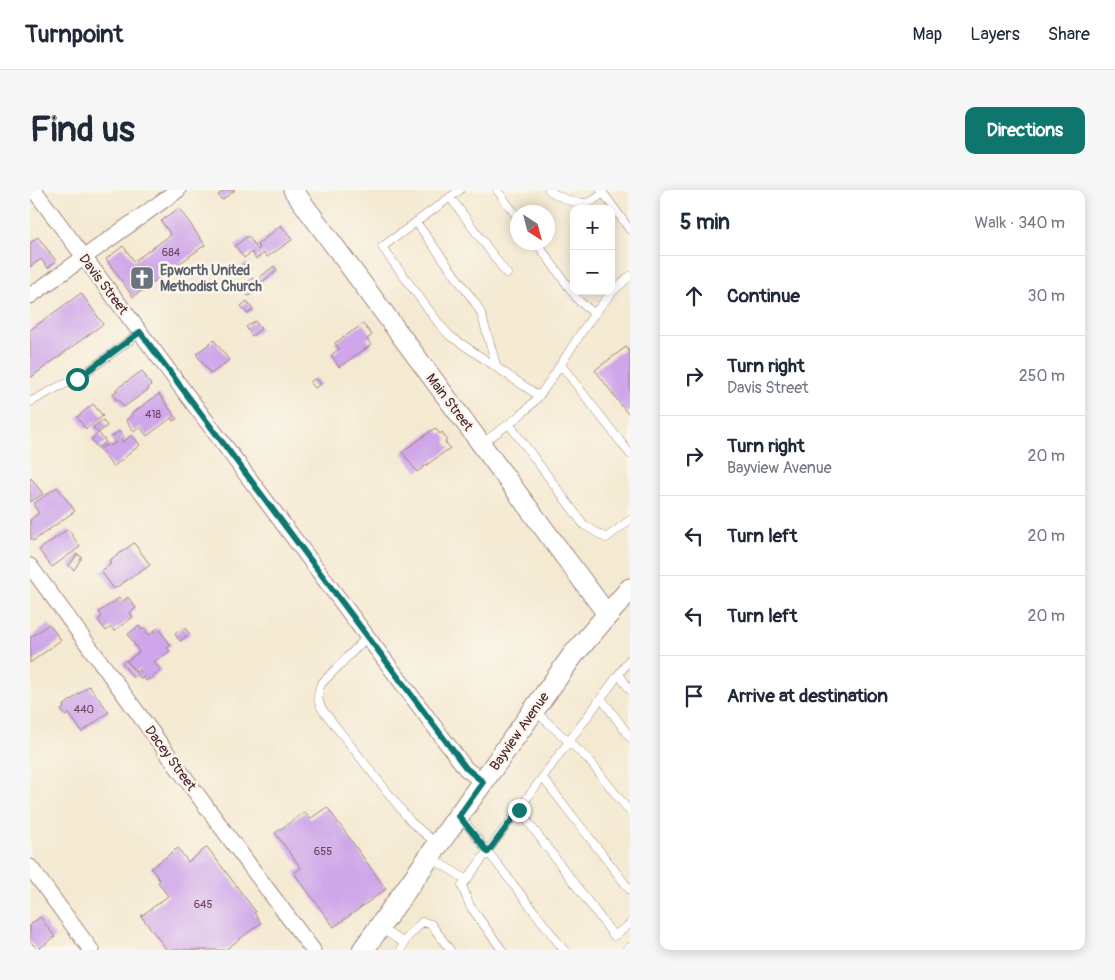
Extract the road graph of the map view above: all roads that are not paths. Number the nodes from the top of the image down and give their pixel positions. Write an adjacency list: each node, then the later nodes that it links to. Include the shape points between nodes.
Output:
1 (34, 190): 13 (street, Davis Street)
2 (178, 190): 13 (street)
3 (293, 190): 24 (street, Main Street)
4 (460, 190): 8 (lane)
5 (497, 190): 9 (lane)
6 (549, 190): 7 (lane, via 580,203 588,203)
7 (602, 192): 11 (lane)
8 (450, 197): 10 (lane); 14 (lane)
9 (510, 207)
10 (416, 222): 20 (lane, via 481,313); 20 (lane, via 382,247 450,336)
11 (630, 230)
12 (542, 250): 17 (lane, via 579,301)
13 (84, 258): 16 (street); 18 (street, Davis Street)
14 (507, 274)
15 (630, 276): 17 (lane, via 605,299)
16 (30, 296)
17 (595, 314): 19 (lane)
18 (140, 332): 22 (lane, via 77,379); 30 (street, Davis Street)
19 (561, 365): 21 (lane); 25 (lane)
20 (497, 368): 21 (lane)
21 (539, 396): 23 (lane)
22 (30, 402)
23 (509, 424): 24 (lane); 26 (lane, via 584,525 606,538)
24 (481, 444): 29 (street, Main Street)
25 (630, 454)
26 (630, 520)
27 (30, 566): 53 (street, Dacey Street)
28 (630, 589): 29 (main road, Bayview Avenue)
29 (607, 614): 35 (main road, Bayview Avenue)
30 (368, 636): 39 (street, Davis Street, via 466,768); 43 (lane, via 321,684 318,701)
31 (630, 659): 32 (lane)
32 (619, 674): 33 (lane); 34 (lane)
33 (630, 690)
34 (601, 698): 36 (lane); 37 (lane)
35 (533, 709): 37 (lane); 39 (main road, Bayview Avenue)
36 (630, 737)
37 (569, 743): 38 (lane); 41 (lane, via 601,773)
38 (543, 778): 40 (lane); 47 (lane)
39 (483, 782): 42 (main road, Bayview Avenue)
40 (519, 810): 44 (lane); 48 (lane, via 614,936)
41 (630, 812)
42 (459, 816): 43 (main road, Bayview Avenue); 44 (lane)
43 (433, 851): 46 (lane); 49 (main road, Bayview Avenue)
44 (488, 852): 46 (lane); 57 (lane)
45 (30, 867): 52 (street)
46 (467, 880): 56 (lane, via 462,886 470,906)
47 (630, 890)
48 (630, 924)
49 (379, 927): 50 (lane); 54 (main road, Bayview Avenue)
50 (402, 947): 55 (lane, via 422,922 431,924)
51 (630, 947): 58 (lane)
52 (87, 949)
53 (313, 950)
54 (362, 950)
55 (450, 950)
56 (502, 950)
57 (564, 950)
58 (626, 950)

